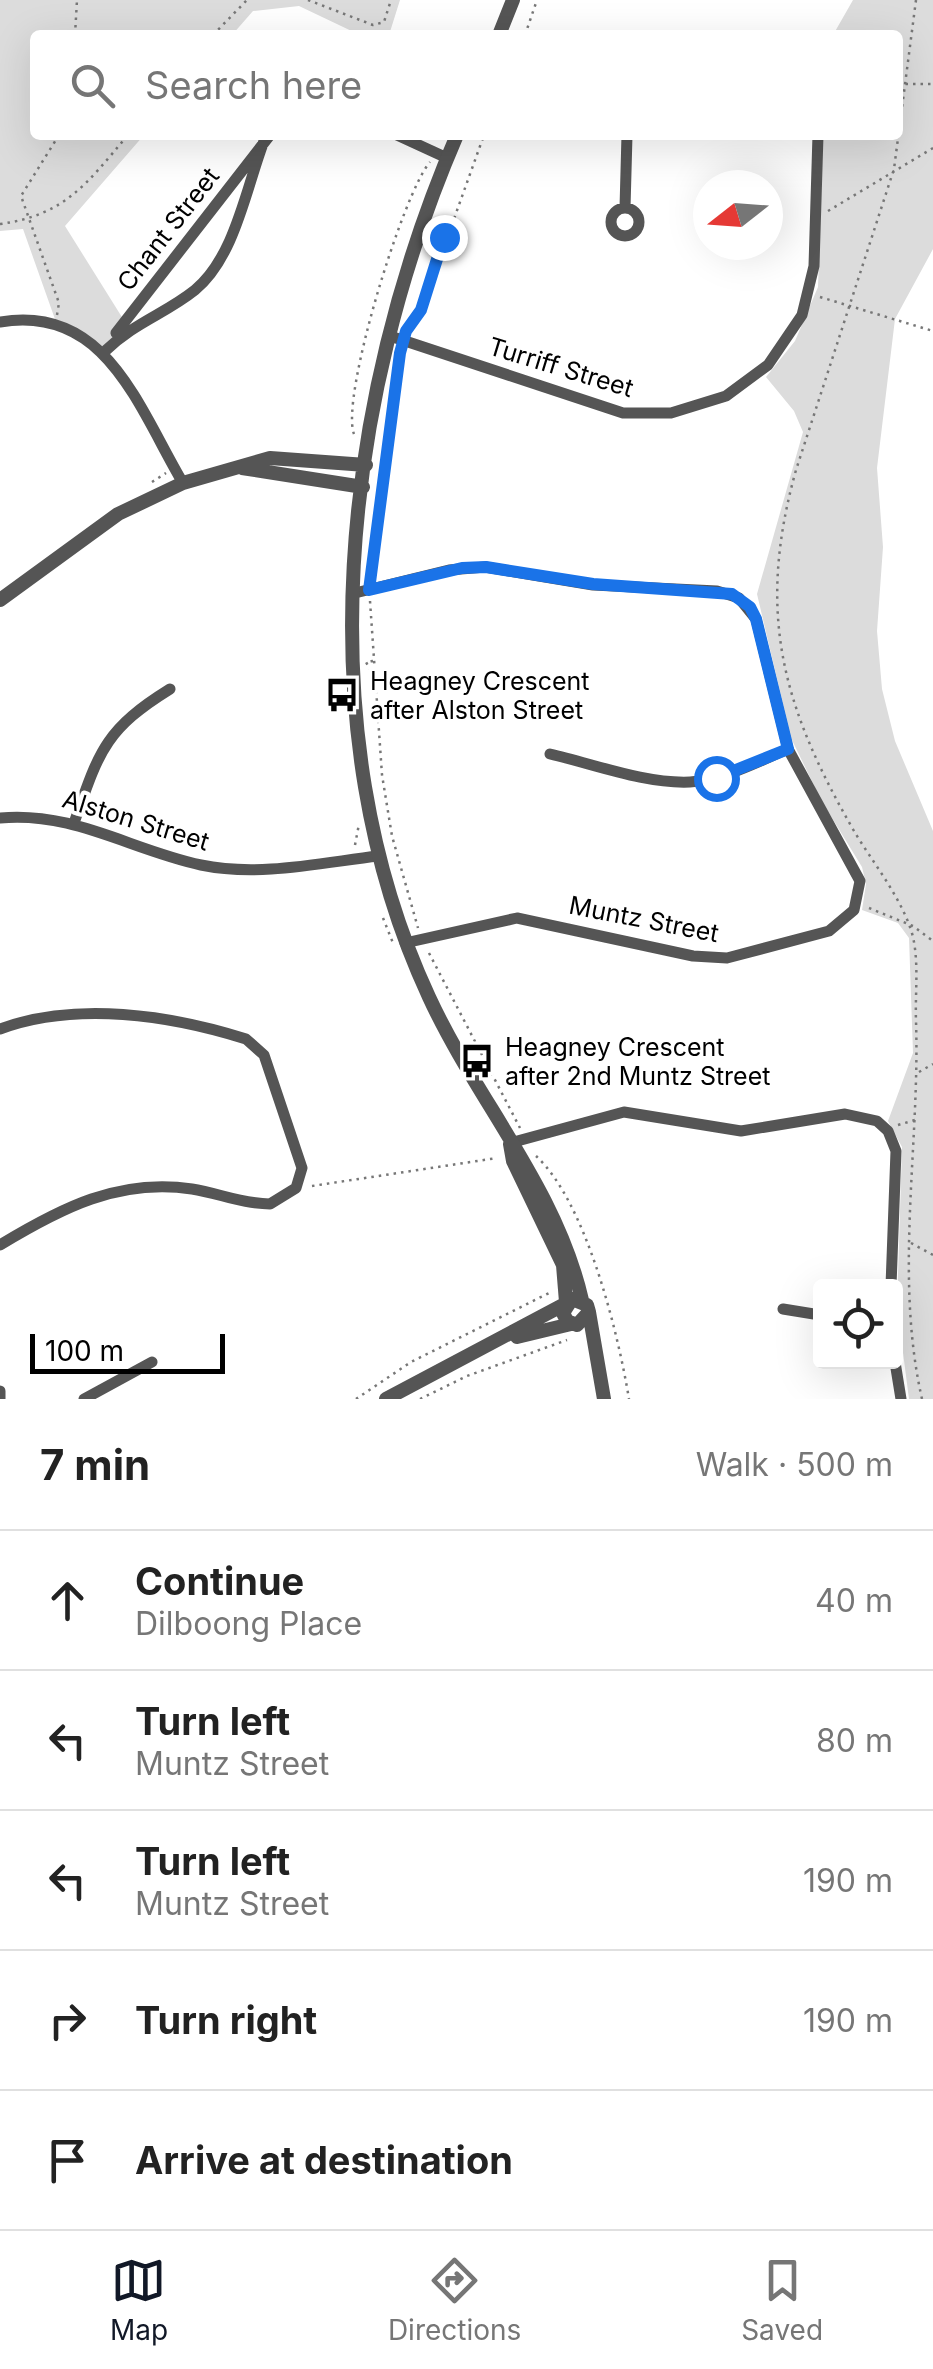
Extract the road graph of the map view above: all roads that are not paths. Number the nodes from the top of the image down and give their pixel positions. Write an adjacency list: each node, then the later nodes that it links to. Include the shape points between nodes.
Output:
1 (513, 0): 2 (street)
2 (500, 30)
3 (265, 140): 13 (street, Chant Street)
4 (266, 140): 13 (street, Chant Street, via 208,278)
5 (407, 140): 9 (street)
6 (452, 140): 9 (street)
7 (627, 140): 10 (street)
8 (818, 140): 12 (street, Turriff Street, via 809,293 782,349 726,396 672,414 623,413)
9 (441, 156): 12 (street)
10 (625, 208)
11 (0, 322): 13 (street, via 56,322)
12 (396, 338): 14 (street)
13 (107, 349): 16 (street)
14 (366, 465): 15 (street, via 270,458); 17 (street)
15 (242, 468): 16 (street); 17 (street)
16 (182, 483): 19 (street, via 118,514)
17 (362, 487): 18 (street)
18 (362, 591): 21 (street, via 486,567 593,584 732,594 756,619); 25 (street, via 359,738)
19 (0, 600)
20 (170, 689): 24 (street, via 134,711 103,746)
21 (788, 749): 22 (street, via 692,782); 26 (street, Muntz Street, via 858,874 857,903 829,931 728,958 517,918)
22 (550, 754)
23 (0, 818): 24 (street, Alston Street)
24 (74, 823): 25 (street, Alston Street, via 224,869)
25 (370, 857): 26 (street)
26 (401, 949): 28 (street)
27 (0, 1029): 29 (street, via 34,1018 98,1012 246,1040 264,1055 302,1168 298,1183 270,1204 162,1187 114,1192 69,1206)
28 (512, 1146): 30 (street); 31 (street, via 624,1112 741,1130 845,1114 877,1121 896,1151)
29 (0, 1245)
30 (568, 1263): 32 (street); 33 (street)
31 (891, 1279)
32 (566, 1303): 33 (street); 36 (street, via 564,1318); 37 (street)
33 (586, 1306): 36 (street, via 582,1324); 39 (street)
34 (783, 1309): 35 (street)
35 (813, 1314)
36 (572, 1324): 37 (street); 39 (street)
37 (502, 1341): 44 (street)
38 (152, 1362): 43 (street)
39 (598, 1366): 45 (street)
40 (896, 1369): 46 (street)
41 (0, 1391): 42 (street)
42 (0, 1399)
43 (84, 1399)
44 (386, 1399)
45 (604, 1399)
46 (901, 1399)

